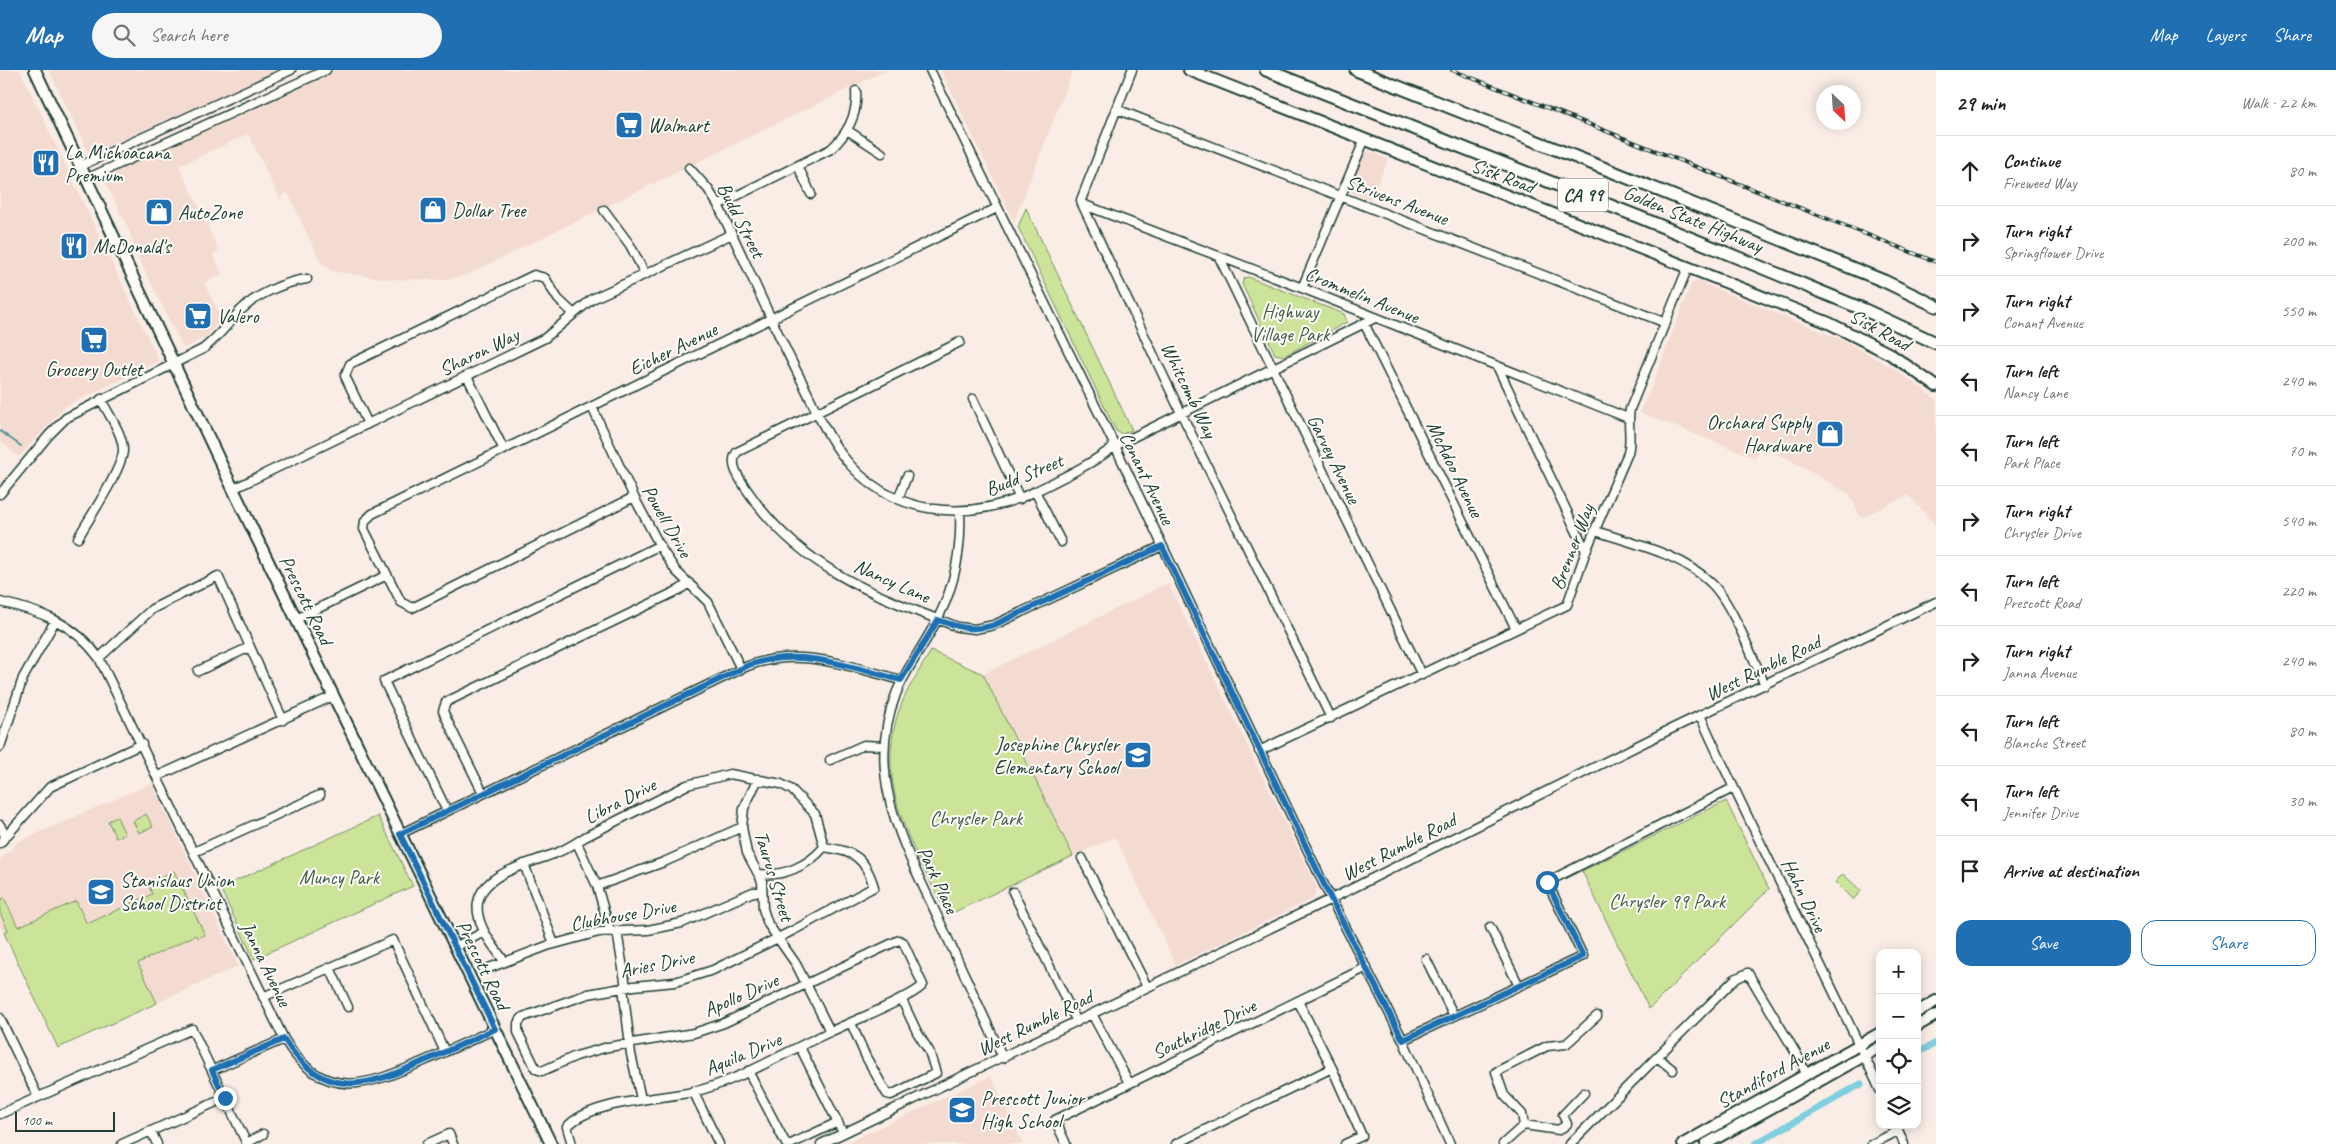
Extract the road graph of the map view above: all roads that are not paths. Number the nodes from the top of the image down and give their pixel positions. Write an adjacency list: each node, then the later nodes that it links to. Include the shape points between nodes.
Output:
1 (35, 70): 14 (main road, Prescott Road)
2 (291, 70): 14 (street)
3 (326, 70): 17 (street)
4 (930, 70): 22 (street, Conant Avenue)
5 (1132, 70): 10 (street)
6 (1189, 70): 12 (main road, Sisk Road)
7 (1266, 70): 38 (highway, Golden State Highway / CA 99)
8 (1356, 70): 29 (highway, Golden State Highway / CA 99, via 1612,170)
9 (856, 90): 11 (street, via 855,111)
10 (1116, 109): 19 (street, Strivens Avenue); 20 (street)
11 (847, 130): 13 (street); 15 (street, via 831,149)
12 (1364, 141): 19 (street); 26 (main road, Sisk Road)
13 (882, 153)
14 (80, 166): 17 (main road, Prescott Road)
15 (798, 166): 18 (street); 21 (street)
16 (689, 168): 21 (street, Budd Street)
17 (86, 179): 42 (main road, Prescott Road)
18 (811, 194)
19 (1339, 194): 30 (street); 37 (street, Strivens Avenue)
20 (1082, 204): 25 (street, Crommelin Avenue); 51 (street, Whitcomb Way)
21 (718, 205): 24 (street, Budd Street)
22 (997, 208): 35 (street, Eicher Avenue); 54 (street, Conant Avenue)
23 (604, 210): 27 (street, via 630,245)
24 (732, 234): 27 (street, Sharon Way); 35 (street, Budd Street)
25 (1219, 257): 30 (street, Crommelin Avenue); 44 (street, Garvey Avenue)
26 (1688, 266): 37 (street, Brenner Way); 46 (main road, Sisk Road, via 1850,332 1903,362)
27 (644, 274): 33 (street, Sharon Way, via 592,299)
28 (307, 279): 42 (street, via 286,284 247,305 212,342)
29 (1884, 282): 31 (highway); 32 (highway, Golden State Highway / CA 99)
30 (1302, 288): 34 (street, Crommelin Avenue)
31 (1936, 301)
32 (1936, 306)
33 (573, 314): 45 (street, Sharon Way, via 545,338); 53 (street, via 558,299 545,278 531,276 350,364 346,370 348,383)
34 (1374, 318): 36 (street, Budd Street); 43 (street, Crommelin Avenue)
35 (770, 319): 49 (street, Eicher Avenue); 50 (street, Budd Street)
36 (1364, 323): 44 (street, Budd Street); 77 (street, McAdoo Avenue)
37 (1666, 323): 52 (street, Brenner Way)
38 (1898, 324): 40 (highway, Golden State Highway / CA 99); 41 (highway)
39 (960, 342): 50 (street)
40 (1936, 342)
41 (1936, 347)
42 (174, 365): 47 (street); 57 (main road, Prescott Road)
43 (1498, 368): 52 (street, Crommelin Avenue); 69 (street)
44 (1272, 369): 51 (street, Budd Street); 82 (street, Garvey Avenue)
45 (467, 376): 53 (street, Sharon Way); 55 (street)
46 (1936, 386)
47 (101, 399): 59 (street, via 76,411 56,426); 65 (street, via 121,440 122,455)
48 (973, 399): 62 (street)
49 (592, 407): 55 (street, Eicher Avenue); 60 (street, Powell Drive)
50 (817, 413): 61 (street, Budd Street, via 831,440 849,463 870,482); 75 (street, Nancy Lane, via 737,452 734,467 744,486 766,516 809,557 848,580)
51 (1181, 413): 54 (street, Budd Street); 87 (street, Whitcomb Way)
52 (1628, 418): 64 (street, Brenner Way, via 1630,446)
53 (368, 424): 57 (street, Sharon Way)
54 (1114, 446): 58 (street, Budd Street, via 1088,465); 68 (street, Conant Avenue)
55 (504, 450): 70 (street, Eicher Avenue, via 365,520 364,529)
56 (907, 476): 61 (street)
57 (233, 489): 74 (main road, Prescott Road)
58 (1035, 491): 62 (street, Budd Street); 66 (street)
59 (0, 493)
60 (634, 497): 67 (street, Powell Drive); 70 (street, via 419,606 408,607 401,602)
61 (898, 499): 63 (street, Budd Street, via 929,509)
62 (1020, 499): 63 (street, Budd Street)
63 (960, 512): 75 (street, Park Place, via 958,560 949,595)
64 (1596, 531): 69 (street, Brenner Way); 84 (street, via 1678,561 1712,583 1725,602)
65 (78, 538)
66 (1061, 542)
67 (660, 545): 71 (street, Powell Drive); 99 (street, via 384,681)
68 (1162, 546): 75 (street, Nancy Lane, via 994,625 966,629); 92 (street, Conant Avenue)
69 (1586, 551): 77 (street, Brenner Way, via 1567,604)
70 (388, 575): 74 (street)
71 (689, 583): 80 (street, Powell Drive, via 708,602); 97 (street, via 450,699 444,705 446,718)
72 (0, 602): 76 (street, Janna Avenue, via 36,610)
73 (1936, 602): 84 (street, West Rumble Road)
74 (296, 619): 85 (main road, Prescott Road)
75 (938, 620): 83 (street, Park Place)
76 (55, 621): 79 (street, Janna Avenue, via 84,639); 91 (street, via 23,678)
77 (1516, 629): 82 (street, Brenner Way)
78 (250, 647): 79 (street, via 218,576 152,609); 81 (street); 88 (street)
79 (99, 658): 89 (street, Janna Avenue)
80 (740, 669): 83 (street, via 766,659 801,657); 97 (street)
81 (198, 671)
82 (1422, 675): 87 (street, Brenner Way)
83 (901, 680): 90 (street, Park Place, via 889,714)
84 (1766, 685): 86 (street, West Rumble Road)
85 (333, 696): 88 (street); 102 (main road, Prescott Road)
86 (1700, 715): 96 (street, Hahn Drive); 113 (street, West Rumble Road)
87 (1331, 718): 92 (street, Brenner Way)
88 (283, 720): 94 (street)
89 (142, 744): 94 (street, Janna Avenue); 103 (street, via 50,787)
90 (884, 746): 93 (street, via 864,745); 156 (street, Park Place, via 887,793 895,825)
91 (0, 747)
92 (1260, 751): 113 (street, Conant Avenue)
93 (830, 760)
94 (158, 776): 106 (street, Janna Avenue)
95 (758, 779): 101 (street, Taurus Street, via 744,808); 104 (street, Libra Drive, via 730,774 688,785); 105 (street, Libra Drive, via 781,784 801,798 815,814)
96 (1733, 788): 127 (street, via 1547,882 1583,956); 150 (street, Hahn Drive)
97 (483, 793): 99 (street)
98 (320, 794): 106 (street)
99 (447, 811): 102 (street)
100 (0, 825): 103 (street)
101 (742, 827): 109 (street, Taurus Street, via 747,853); 110 (street, via 664,862)
102 (400, 834): 119 (main road, Prescott Road)
103 (3, 840)
104 (577, 843): 108 (street, Libra Drive); 110 (street)
105 (824, 847): 109 (street, via 812,859 786,872); 117 (street, Aries Drive, via 846,850 857,857 866,868 874,888)
106 (194, 852): 130 (street, Janna Avenue)
107 (1082, 858): 129 (street)
108 (524, 864): 116 (street, Libra Drive, via 502,874 483,891 479,918); 118 (street)
109 (758, 874): 111 (street, Taurus Street, via 762,881)
110 (596, 886): 115 (street)
111 (761, 892): 115 (street, Clubhouse Drive, via 753,892 668,927); 117 (street, Taurus Street, via 768,924)
112 (1013, 892): 141 (street)
113 (1331, 899): 122 (street, Conant Avenue); 129 (street, West Rumble Road)
114 (1490, 926): 127 (street)
115 (614, 931): 118 (street, Clubhouse Drive); 128 (street)
116 (484, 932): 119 (street); 121 (street, Libra Drive)
117 (778, 938): 125 (street, Taurus Street); 128 (street, Aries Drive, via 689,978)
118 (554, 944): 121 (street, Clubhouse Drive)
119 (455, 947): 144 (main road, Prescott Road)
120 (1426, 959): 138 (street)
121 (504, 961): 124 (street, Clubhouse Drive)
122 (1367, 967): 132 (street, Southridge Drive); 148 (street, Conant Avenue)
123 (330, 968): 130 (street); 134 (street); 153 (street, via 393,940)
124 (489, 968)
125 (806, 984): 126 (street, Apollo Drive, via 899,940 904,942); 145 (street, Taurus Street); 149 (street, Apollo Drive, via 724,1023 694,1033)
126 (923, 985): 131 (street, Aquila Drive)
127 (1519, 986): 138 (street)
128 (625, 987): 149 (street); 160 (street, Aries Drive, via 574,998 519,1020 518,1032)
129 (1147, 988): 136 (street, West Rumble Road)
130 (263, 997): 147 (street, Janna Avenue)
131 (901, 998): 142 (street, Aquila Drive); 142 (street, via 929,1050 936,1073 889,1095 866,1057)
132 (1298, 1001): 157 (street); 163 (street, Southridge Drive)
133 (1936, 1001): 135 (main road)
134 (348, 1007)
135 (1921, 1010)
136 (1092, 1014): 141 (street, West Rumble Road); 163 (street)
137 (1936, 1015): 143 (main road)
138 (1454, 1016): 148 (street)
139 (1597, 1016): 172 (street, via 1566,1044 1547,1046 1496,1072 1504,1095 1522,1114)
140 (0, 1018): 167 (street)
141 (1077, 1022): 156 (street, West Rumble Road)
142 (851, 1023): 145 (street, Aquila Drive)
143 (1921, 1024)
144 (495, 1029): 153 (street, Janna Avenue); 183 (main road, Prescott Road)
145 (830, 1031): 151 (street, Aquila Drive)
146 (1876, 1035): 150 (main road, Standiford Avenue)
147 (284, 1039): 153 (street, Janna Avenue, via 298,1059 316,1074 350,1084 382,1080); 158 (street)
148 (1403, 1040): 192 (street, Conant Avenue)
149 (630, 1042): 160 (street, Apollo Drive); 169 (street)
150 (1860, 1045): 154 (street, Hahn Drive); 162 (main road, Standiford Avenue)
151 (800, 1047): 161 (street, Aquila Drive); 171 (street)
152 (1876, 1049): 154 (main road, Standiford Avenue)
153 (445, 1052)
154 (1865, 1055): 164 (street, Hahn Drive); 196 (main road, Standiford Avenue)
155 (1657, 1057): 159 (street); 162 (street, via 1735,979 1748,973); 194 (street)
156 (1003, 1058): 176 (street, West Rumble Road)
157 (1332, 1068): 190 (street); 191 (street, via 1362,1136)
158 (212, 1070): 167 (street, via 192,1029); 168 (street)
159 (1673, 1070)
160 (539, 1071)
161 (748, 1071): 165 (street, Aquila Drive); 186 (street)
162 (1806, 1074): 195 (main road, Standiford Avenue)
163 (1129, 1083): 189 (street, Southridge Drive, via 1055,1120)
164 (1877, 1084)
165 (693, 1092): 169 (street, Aquila Drive); 185 (street)
166 (1584, 1093): 172 (street, via 1563,1115 1567,1124 1559,1130)
167 (38, 1097): 170 (street)
168 (225, 1098): 175 (street); 180 (street)
169 (641, 1099): 184 (street, Aquila Drive, via 577,1120 567,1127)
170 (0, 1114)
171 (838, 1124): 176 (street); 187 (street)
172 (1524, 1125): 193 (street)
173 (1895, 1129): 197 (street)
174 (1897, 1129): 198 (street)
175 (151, 1131): 178 (street); 179 (street)
176 (843, 1133): 188 (street, West Rumble Road)
177 (263, 1134): 180 (street)
178 (122, 1144)
179 (157, 1144)
180 (247, 1144)
181 (427, 1144): 182 (street, via 449,1134)
182 (453, 1144)
183 (550, 1144)
184 (572, 1144)
185 (719, 1144)
186 (786, 1144)
187 (791, 1144)
188 (822, 1144)
189 (1066, 1144)
190 (1176, 1144)
191 (1345, 1144)
192 (1450, 1144)
193 (1504, 1144)
194 (1570, 1144)
195 (1683, 1144)
196 (1706, 1144)
197 (1872, 1144)
198 (1904, 1144)

